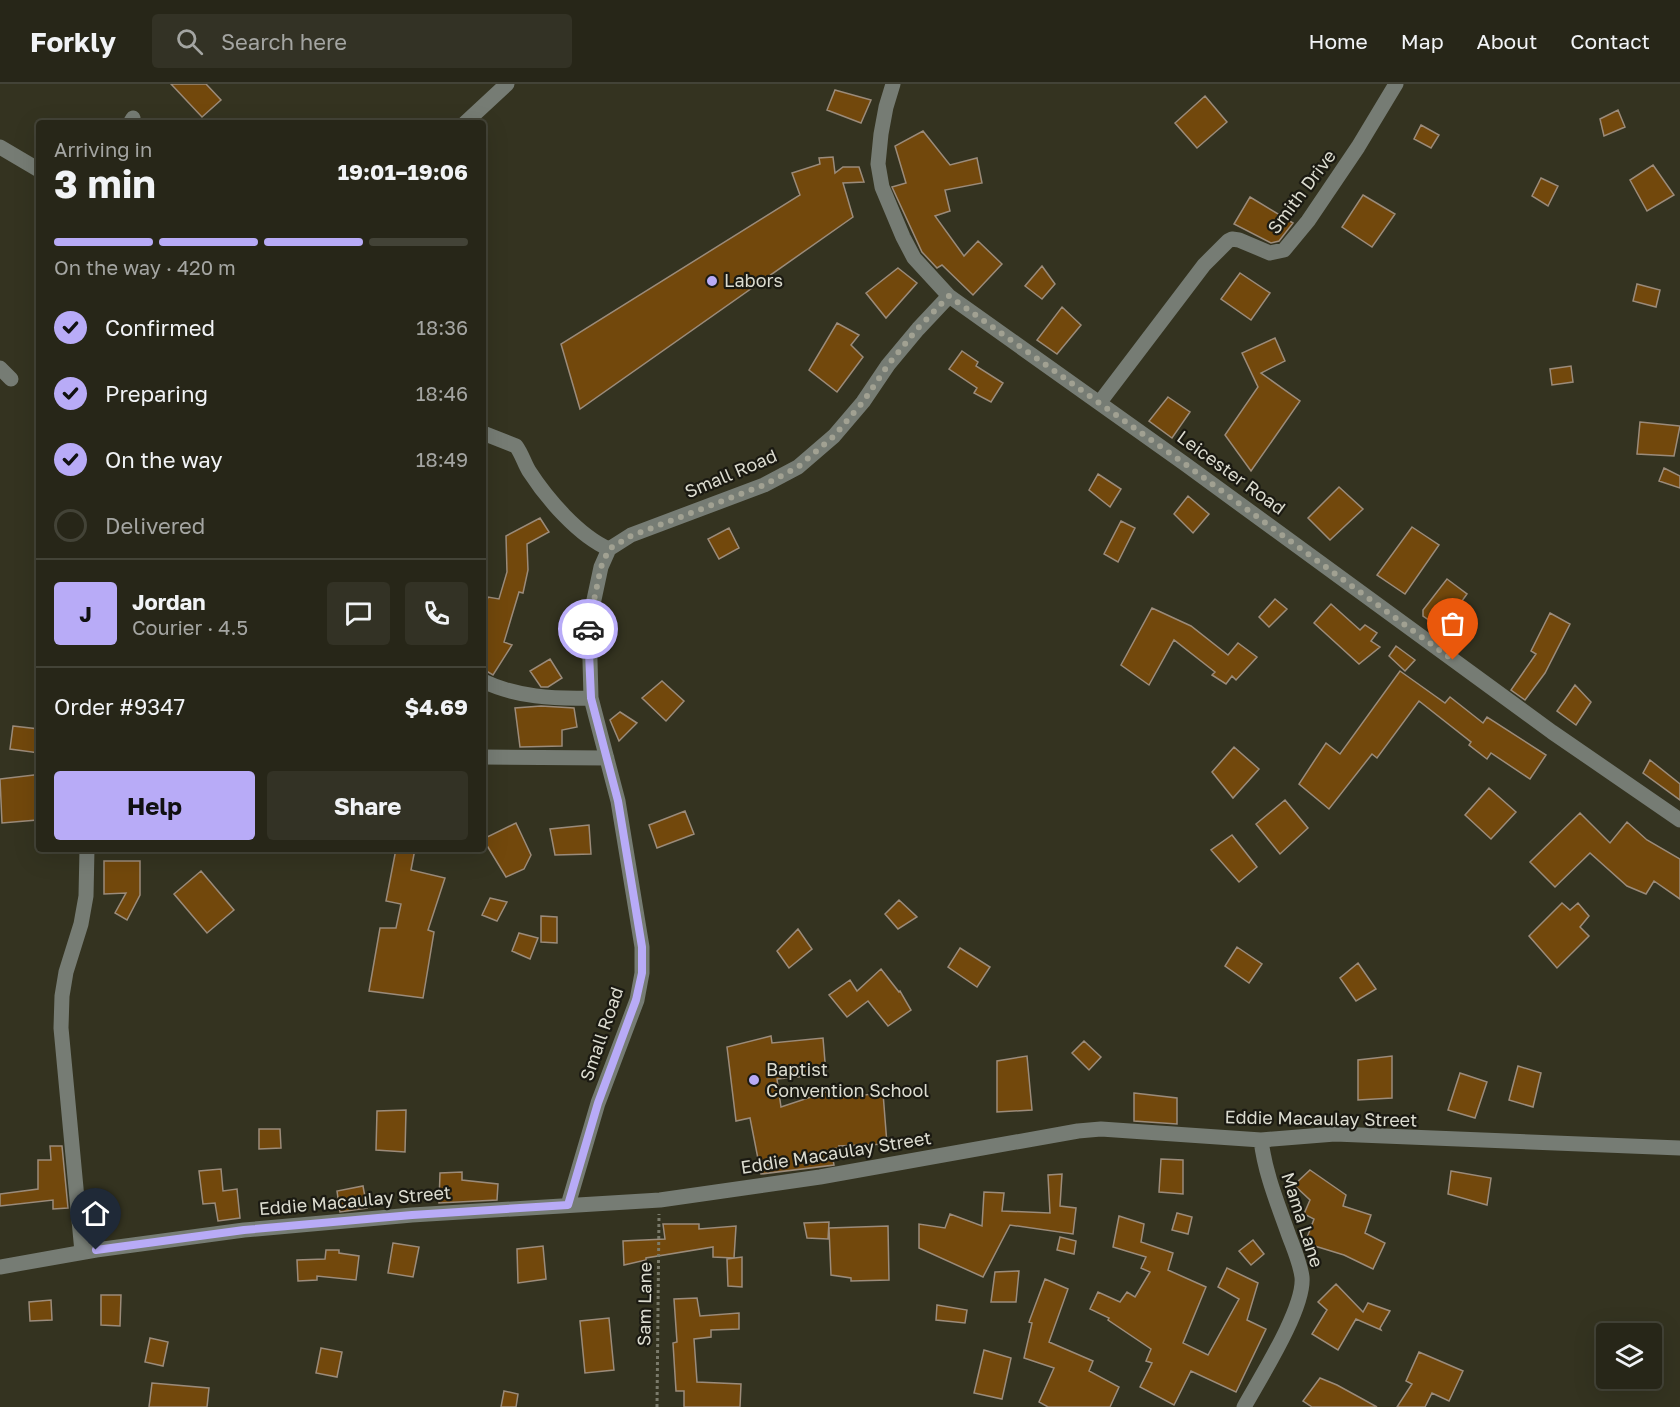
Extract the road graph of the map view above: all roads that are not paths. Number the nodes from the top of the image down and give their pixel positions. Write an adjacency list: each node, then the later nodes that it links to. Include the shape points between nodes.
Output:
1 (507, 84): 4 (street)
2 (893, 84): 7 (street, Leicester Road, via 881,134 878,164 882,187 914,258)
3 (1396, 84): 8 (street, Smith Drive, via 1353,155 1284,250 1270,253 1239,240 1228,241 1204,265)
4 (468, 120)
5 (0, 147): 6 (street)
6 (36, 168)
7 (949, 296): 8 (street, Leicester Road); 10 (street, Small Road, via 918,328 834,436 798,467 764,485 631,536)
8 (1100, 402): 15 (street, Leicester Road, via 1543,726)
9 (486, 434): 10 (street, via 516,446 547,496 591,540)
10 (609, 549): 12 (street, Small Road, via 601,567 589,623)
11 (486, 682): 12 (street, via 540,697)
12 (591, 698): 14 (street, Small Road)
13 (486, 757): 14 (street)
14 (607, 758): 19 (street, Small Road, via 642,947 642,973)
15 (1680, 820)
16 (87, 852): 20 (street, via 86,896 66,972 61,1028)
17 (1261, 1140): 18 (street, Eddie Macaulay Street, via 1345,1135); 19 (street, Eddie Macaulay Street, via 1101,1129 1078,1131 820,1177 660,1200); 22 (street, Mama Lane, via 1268,1178 1302,1279 1292,1318)
18 (1680, 1148)
19 (568, 1205): 20 (street, Eddie Macaulay Street, via 244,1230)
20 (82, 1252): 21 (street, Eddie Macaulay Street)
21 (0, 1267)
22 (1244, 1407)

